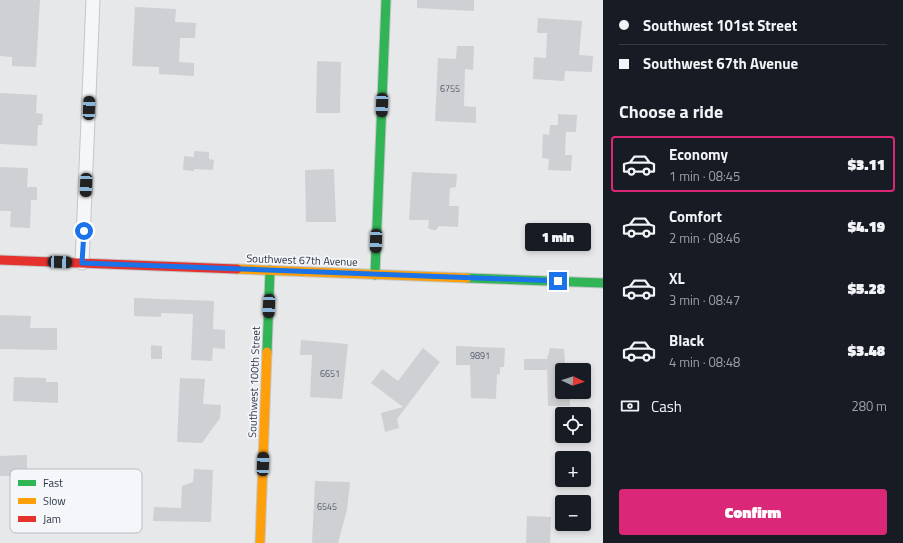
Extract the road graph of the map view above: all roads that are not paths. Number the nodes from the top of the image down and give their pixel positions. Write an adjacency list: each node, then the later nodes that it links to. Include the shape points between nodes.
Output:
1 (93, 0): 4 (street)
2 (386, 0): 6 (main road)
3 (0, 260): 4 (main road, Southwest 67th Avenue)
4 (82, 263): 5 (main road, Southwest 67th Avenue)
5 (270, 270): 6 (main road, Southwest 67th Avenue); 8 (main road, Southwest 100th Street)
6 (375, 275): 7 (main road, Southwest 67th Avenue)
7 (603, 283)
8 (260, 543)

